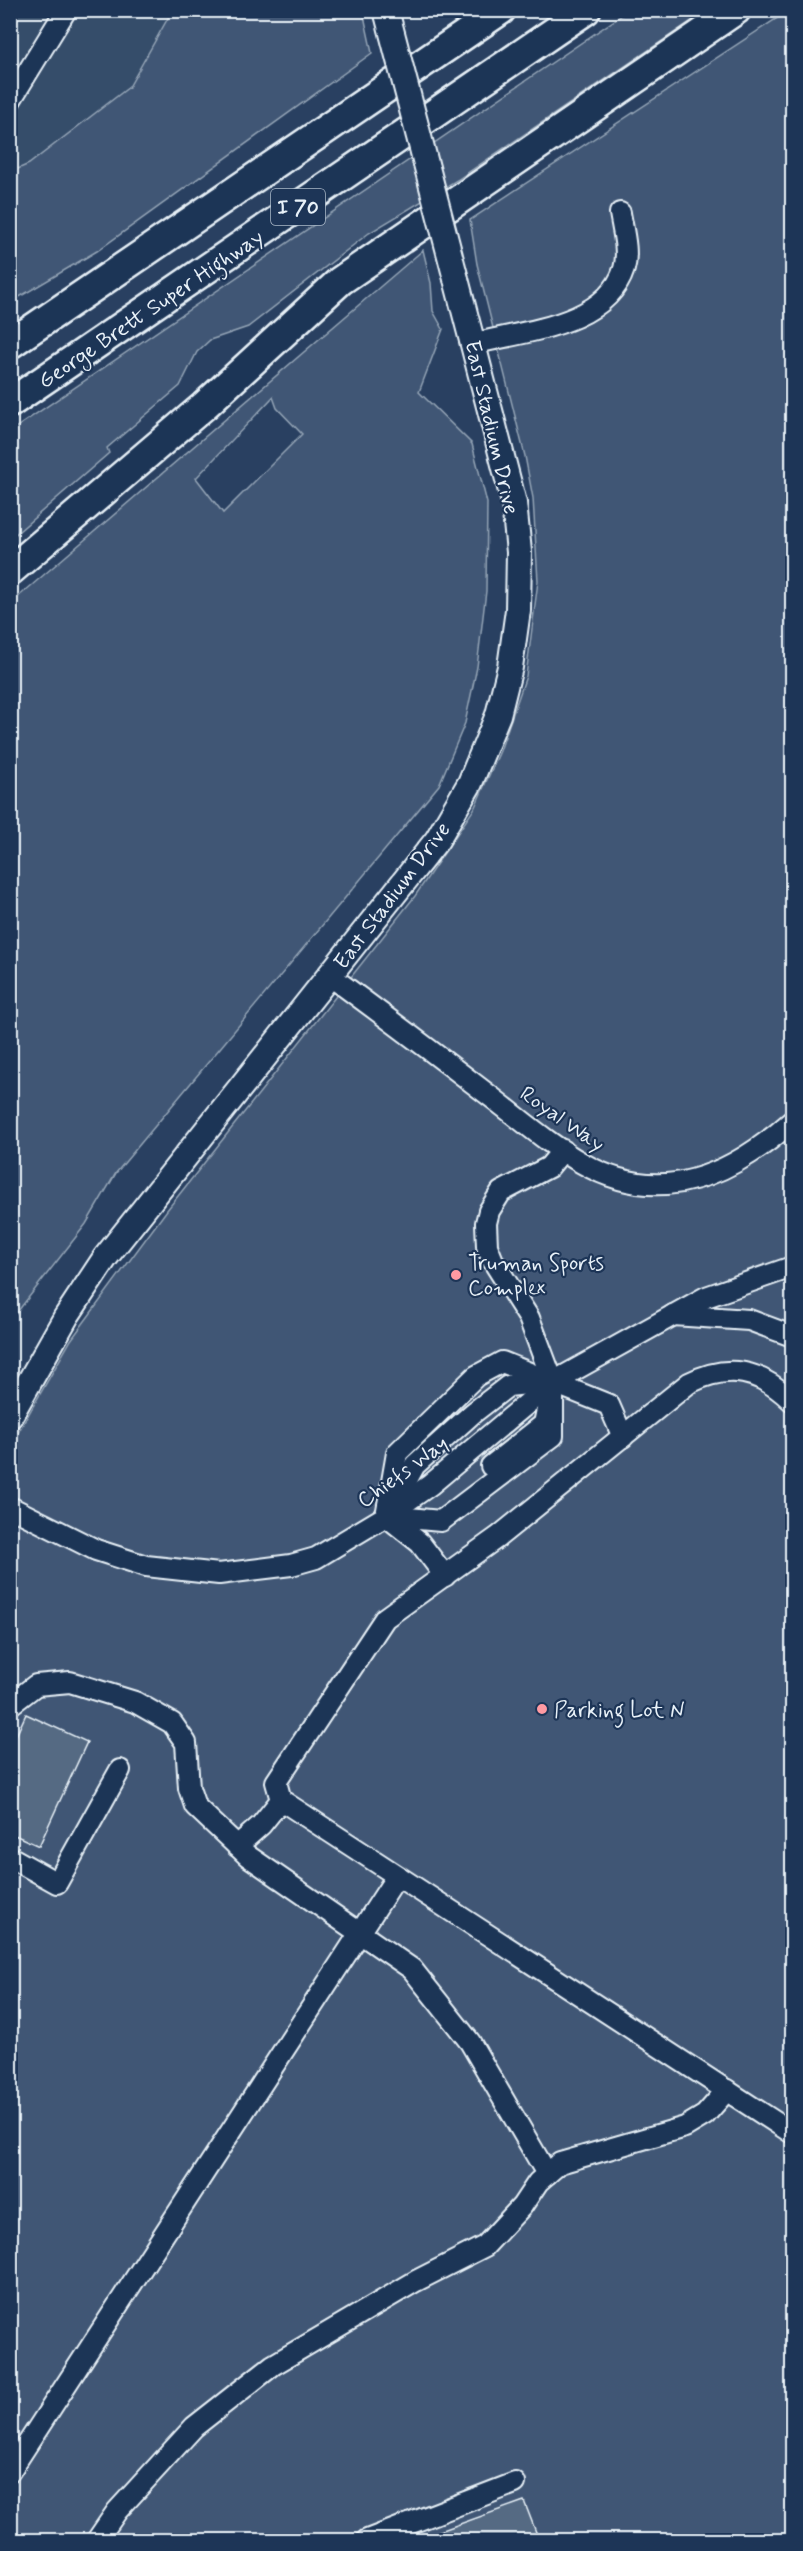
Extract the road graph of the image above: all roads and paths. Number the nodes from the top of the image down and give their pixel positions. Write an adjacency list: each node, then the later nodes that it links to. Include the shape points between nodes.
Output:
1 (66, 10): 6 (street)
2 (386, 10): 9 (main road, East Stadium Drive, bridge)
3 (501, 10): 8 (highway, I 70)
4 (586, 10): 10 (highway, George Brett Super Highway / I 70)
5 (736, 10): 11 (highway, via 340,281 204,406)
6 (10, 101)
7 (620, 213): 9 (street, via 626,251 624,268 613,291 595,308 576,318)
8 (10, 344)
9 (473, 344): 12 (main road, East Stadium Drive, via 514,503 519,552 518,610 510,667 498,715 478,764 437,840)
10 (10, 403)
11 (10, 571)
12 (329, 975): 14 (street, Royal Way); 20 (main road, East Stadium Drive, via 105,1258 66,1317)
13 (792, 1121): 14 (street, Royal Way, via 746,1159 691,1182 635,1183 608,1176)
14 (563, 1150): 18 (street, via 549,1167 501,1192 486,1223 487,1246 493,1261 528,1318)
15 (792, 1267): 16 (street, Chiefs Way, via 706,1297)
16 (670, 1315): 17 (street, via 749,1320); 18 (street, Chiefs Way)
17 (792, 1336)
18 (553, 1382): 21 (street, via 609,1405); 23 (street, Chiefs Way); 23 (street, via 508,1386 473,1413 415,1465); 23 (street, via 544,1424 528,1438 438,1508); 23 (street, via 502,1362 476,1376 397,1453)
19 (792, 1401): 21 (street, via 776,1385 759,1376 735,1371 710,1373 689,1383)
20 (10, 1416)
21 (623, 1437): 24 (street)
22 (10, 1507): 23 (street, Chiefs Way, via 96,1550 146,1566 219,1574 316,1558)
23 (387, 1516): 24 (street, via 420,1543)
24 (446, 1576): 27 (street, via 385,1618 373,1632 276,1782)
25 (10, 1706): 28 (street, via 36,1686 70,1682 135,1702 172,1722 186,1743 189,1788 195,1806)
26 (120, 1770): 29 (street, via 57,1883)
27 (281, 1800): 28 (street); 30 (street)
28 (237, 1846): 31 (street)
29 (10, 1857)
30 (397, 1876): 31 (street); 32 (street)
31 (360, 1932): 34 (street, via 412,1969 470,2042); 35 (street)
32 (727, 2090): 33 (street); 34 (street, via 705,2115 685,2127 560,2163)
33 (792, 2133)
34 (547, 2174): 37 (street, via 485,2246 416,2281 273,2365 194,2427 117,2511)
35 (10, 2471)
36 (515, 2483): 38 (street)
37 (97, 2541)
38 (367, 2541)

